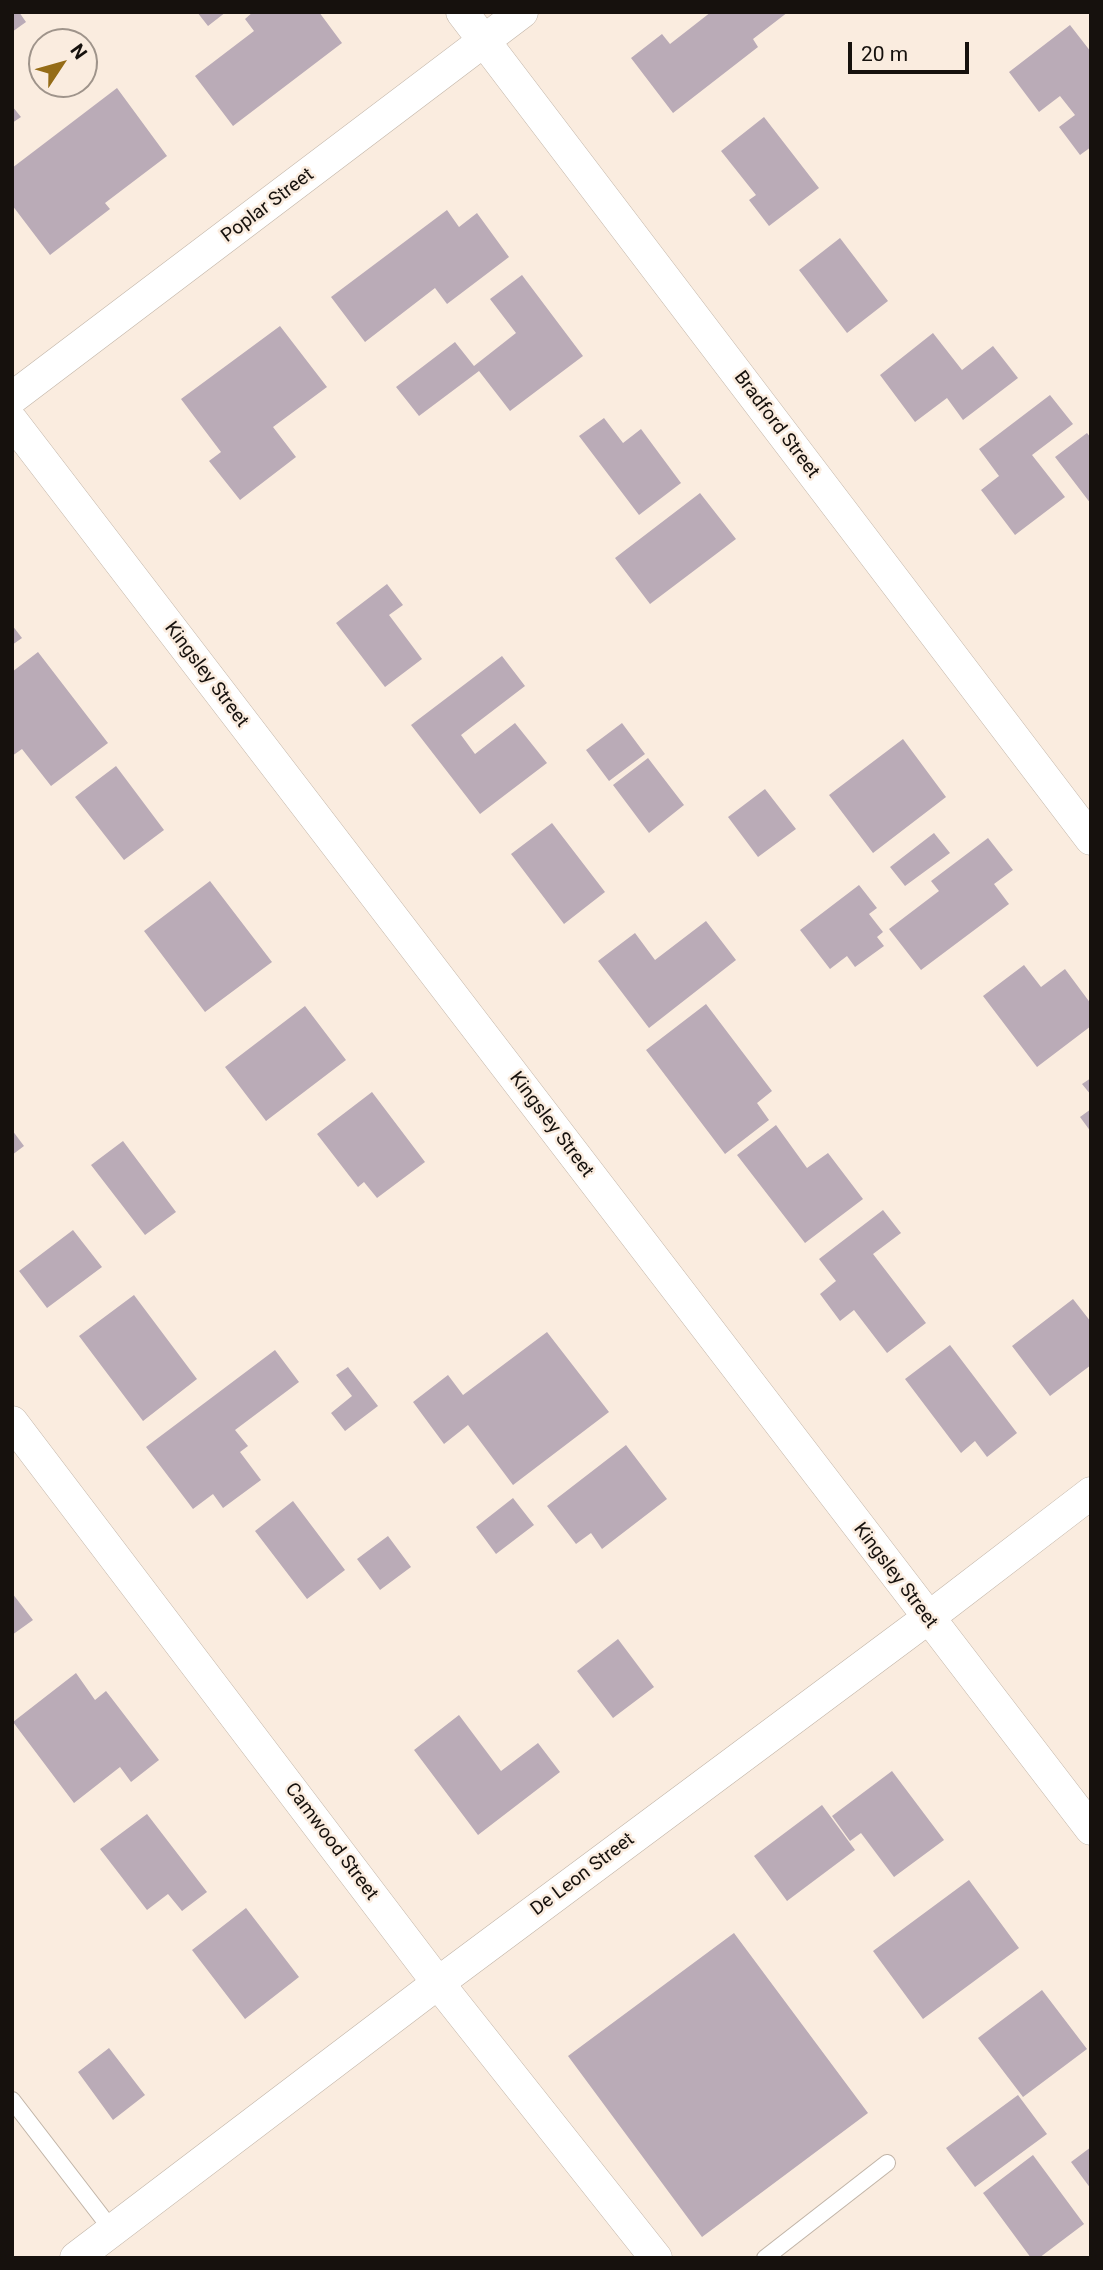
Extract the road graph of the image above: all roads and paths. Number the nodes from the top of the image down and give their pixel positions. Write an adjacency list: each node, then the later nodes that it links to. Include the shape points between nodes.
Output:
1 (462, 12): 3 (street, Bradford Street)
2 (522, 12): 3 (street, Poplar Street)
3 (485, 42): 4 (street, Poplar Street); 6 (street, Bradford Street)
4 (12, 398)
5 (12, 421): 9 (street, Kingsley Street)
6 (1091, 839)
7 (12, 1422): 11 (street, Camwood Street)
8 (1091, 1493): 9 (street, De Leon Street)
9 (928, 1618): 10 (street, Kingsley Street); 11 (street, De Leon Street)
10 (1091, 1829)
11 (444, 1991): 14 (street, De Leon Street); 16 (street, Camwood Street)
12 (12, 2100): 14 (lane)
13 (887, 2163): 17 (lane)
14 (112, 2231): 15 (street, De Leon Street)
15 (76, 2258)
16 (656, 2258)
17 (765, 2258)

